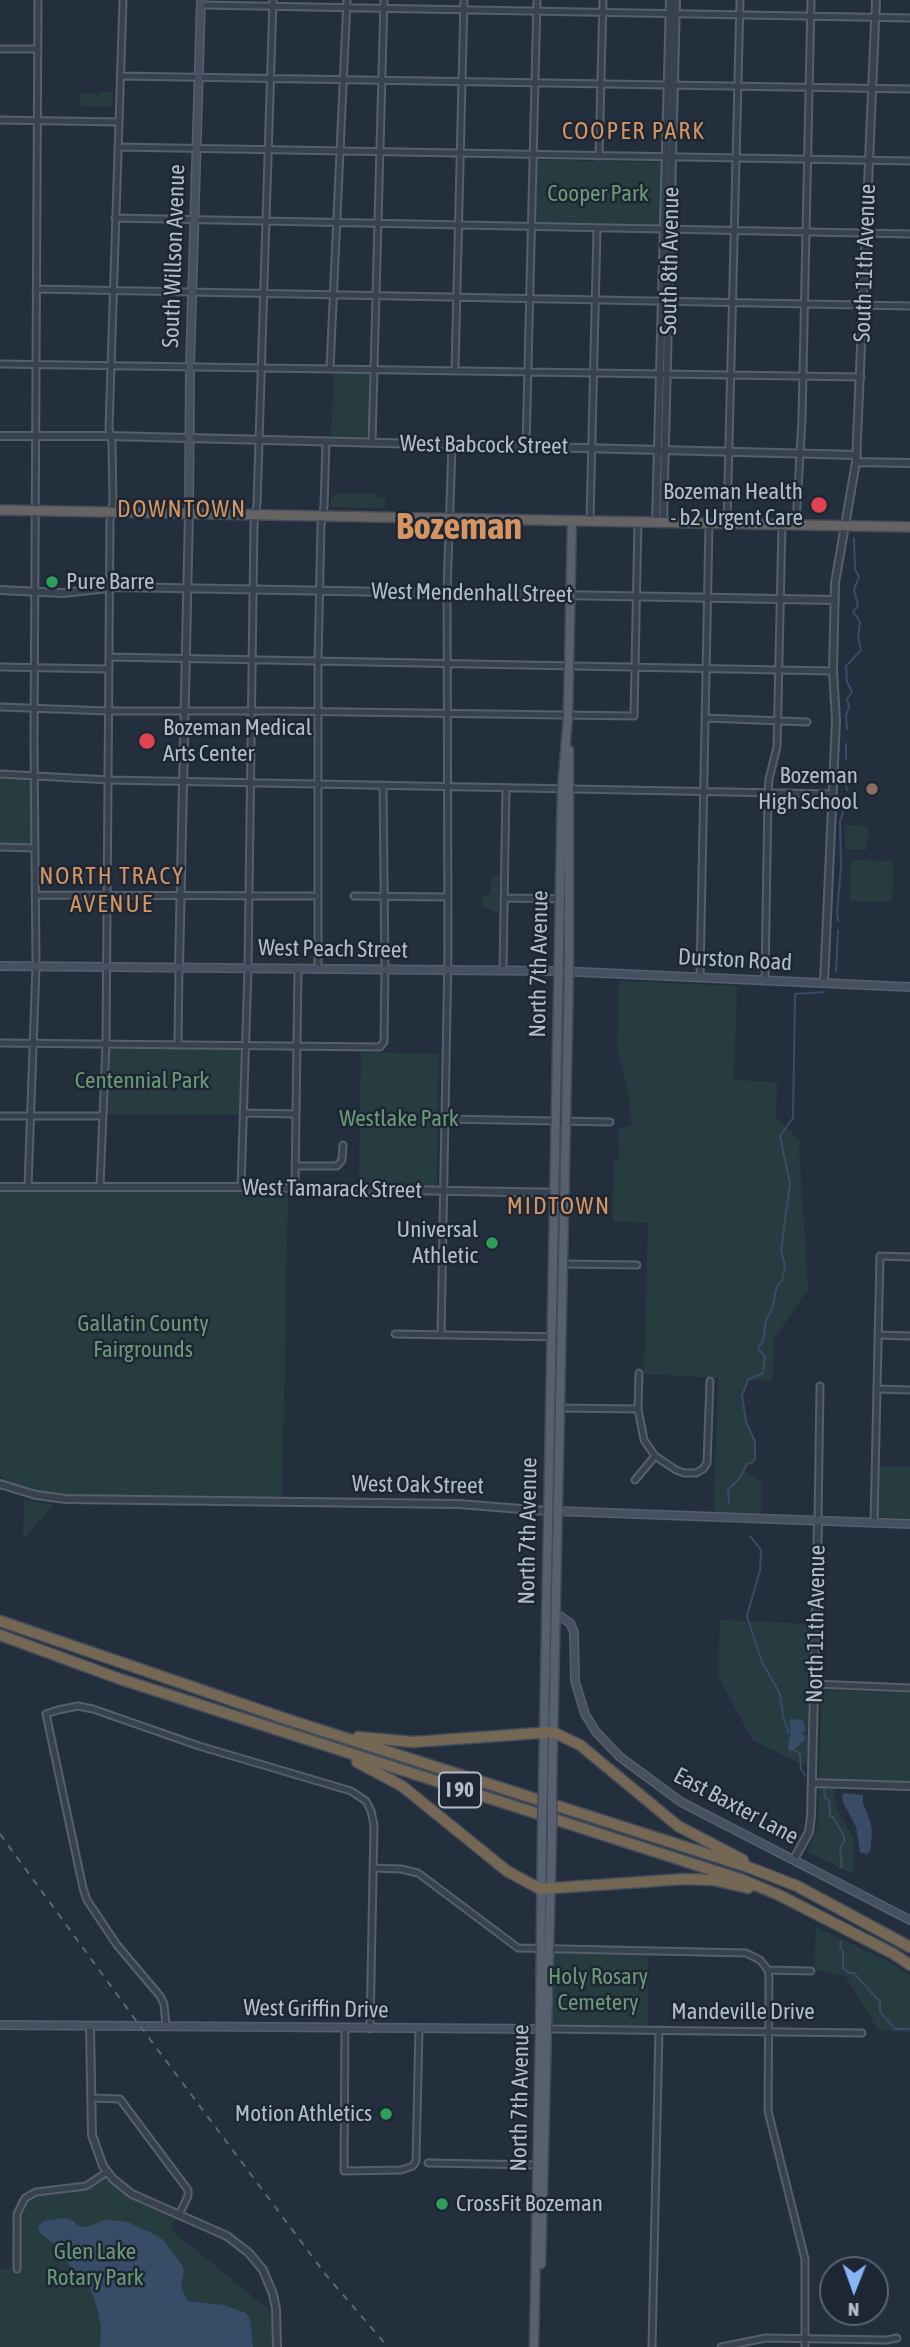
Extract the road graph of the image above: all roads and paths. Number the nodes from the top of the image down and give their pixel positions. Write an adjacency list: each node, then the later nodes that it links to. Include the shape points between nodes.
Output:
1 (38, 0): 26 (street)
2 (123, 0): 27 (street)
3 (347, 0): 15 (street)
4 (384, 0): 16 (street)
5 (464, 0): 17 (street)
6 (537, 0): 18 (street)
7 (603, 0): 19 (street)
8 (670, 0): 20 (street, South 8th Avenue)
9 (676, 0): 20 (street, South 8th Avenue)
10 (740, 0): 21 (street)
11 (811, 0): 22 (street)
12 (876, 0): 23 (street, South 11th Avenue)
13 (201, 2): 14 (street); 28 (main road, South Willson Avenue)
14 (273, 3): 15 (street); 29 (street)
15 (347, 8): 16 (street); 30 (street)
16 (383, 8): 17 (street); 31 (street)
17 (463, 10): 18 (street); 32 (street)
18 (537, 11): 19 (street); 33 (street)
19 (602, 12): 20 (street); 34 (street)
20 (673, 14): 21 (street); 35 (street, South 8th Avenue)
21 (740, 15): 22 (street); 36 (street)
22 (811, 16): 23 (street); 37 (street)
23 (876, 18): 24 (street); 38 (street, South 11th Avenue)
24 (910, 18)
25 (0, 49): 26 (street)
26 (37, 49): 41 (street)
27 (121, 76): 28 (street); 42 (street)
28 (200, 78): 29 (street); 44 (main road, South Willson Avenue)
29 (270, 79): 30 (street); 45 (street)
30 (344, 80): 31 (street); 46 (street)
31 (382, 81): 32 (street); 47 (street)
32 (462, 82): 33 (street); 48 (street)
33 (535, 83): 34 (street); 49 (street)
34 (601, 84): 35 (street); 50 (street)
35 (671, 85): 36 (street); 51 (street, South 8th Avenue)
36 (738, 86): 37 (street); 52 (street)
37 (810, 88): 38 (street); 53 (street)
38 (873, 89): 39 (street); 54 (street, South 11th Avenue)
39 (910, 89)
40 (0, 120): 41 (street)
41 (36, 121): 42 (street); 69 (street)
42 (119, 122): 43 (street)
43 (118, 147): 44 (street); 56 (street)
44 (197, 149): 45 (street); 57 (main road, South Willson Avenue)
45 (268, 150): 46 (street); 58 (street)
46 (340, 151): 47 (street); 59 (street)
47 (381, 152): 48 (street); 60 (street)
48 (460, 153): 49 (street); 61 (street)
49 (533, 154): 50 (street); 62 (street)
50 (599, 156): 51 (street)
51 (669, 157): 52 (street); 64 (street, South 8th Avenue)
52 (736, 158): 53 (street); 65 (street)
53 (808, 159): 54 (street); 66 (street)
54 (869, 160): 55 (street); 67 (street, South 11th Avenue)
55 (910, 161)
56 (116, 218): 57 (street); 70 (street)
57 (196, 220): 58 (street); 71 (main road, South Willson Avenue)
58 (267, 221): 59 (street); 72 (street)
59 (337, 223): 60 (street); 73 (street)
60 (379, 224): 61 (street); 74 (street)
61 (458, 226): 62 (street); 75 (street)
62 (531, 228): 63 (street); 76 (street)
63 (597, 229): 64 (street); 77 (street)
64 (667, 231): 65 (street); 78 (street, South 8th Avenue)
65 (735, 232): 66 (street); 79 (street)
66 (807, 233): 67 (street); 80 (street)
67 (867, 234): 68 (street); 81 (street, South 11th Avenue)
68 (910, 234)
69 (36, 289): 70 (street); 84 (street)
70 (113, 290): 71 (street); 85 (street)
71 (193, 292): 72 (street); 86 (main road, South Willson Avenue)
72 (264, 293): 73 (street); 87 (street)
73 (334, 295): 74 (street); 88 (street)
74 (377, 296): 75 (street); 89 (street)
75 (457, 297): 76 (street); 90 (street)
76 (528, 299): 77 (street); 91 (street)
77 (594, 300): 78 (street); 92 (street)
78 (665, 302): 79 (street); 93 (street, South 8th Avenue)
79 (733, 303): 80 (street); 94 (street)
80 (805, 304): 81 (street); 95 (street)
81 (863, 306): 82 (street); 96 (street, South 11th Avenue)
82 (910, 306)
83 (0, 364): 84 (street)
84 (36, 364): 85 (street); 98 (street)
85 (110, 364): 86 (street); 99 (street)
86 (190, 366): 87 (street); 100 (main road, South Willson Avenue)
87 (262, 367): 88 (street); 101 (street)
88 (330, 368): 89 (street)
89 (375, 369): 90 (street); 103 (street)
90 (455, 370): 91 (street)
91 (527, 372): 92 (street); 105 (street)
92 (593, 373): 93 (street); 106 (street)
93 (664, 374): 94 (street); 107 (street, South 8th Avenue)
94 (731, 375): 95 (street); 108 (street)
95 (803, 376): 96 (street); 109 (street)
96 (861, 377): 110 (street, South 11th Avenue)
97 (0, 436): 98 (street, West Babcock Street)
98 (36, 436): 99 (street, West Babcock Street); 113 (street)
99 (110, 436): 100 (street, West Babcock Street); 114 (street)
100 (189, 438): 101 (street, West Babcock Street); 115 (main road, South Willson Avenue)
101 (259, 440): 102 (street, West Babcock Street); 116 (street)
102 (326, 442): 103 (street, West Babcock Street); 117 (street)
103 (372, 443): 104 (street, West Babcock Street)
104 (452, 445): 105 (street, West Babcock Street); 118 (street)
105 (526, 447): 106 (street, West Babcock Street)
106 (591, 448): 107 (street, West Babcock Street); 120 (street)
107 (661, 450): 108 (street, West Babcock Street); 122 (street, South 8th Avenue)
108 (728, 452): 109 (street, West Babcock Street); 124 (street)
109 (800, 453): 110 (street, West Babcock Street); 126 (street)
110 (857, 458): 111 (street, West Babcock Street); 127 (street, South 11th Avenue)
111 (910, 463)
112 (0, 510): 113 (highway)
113 (34, 510): 114 (highway); 134 (street)
114 (111, 511): 115 (highway); 129 (street)
115 (189, 512): 116 (highway); 130 (street)
116 (256, 514): 117 (highway); 131 (street)
117 (322, 515): 118 (highway); 133 (street)
118 (449, 518): 119 (highway); 135 (street)
119 (572, 520): 120 (highway); 136 (main road, North 7th Avenue)
120 (590, 520): 121 (highway)
121 (638, 521): 122 (highway); 137 (street)
122 (659, 522): 123 (highway)
123 (709, 523): 124 (highway); 138 (street)
124 (727, 523): 125 (highway)
125 (782, 524): 126 (highway); 139 (street)
126 (796, 524): 127 (highway)
127 (845, 526): 128 (highway); 140 (street)
128 (910, 527)
129 (110, 588): 130 (street, West Mendenhall Street); 134 (street, West Mendenhall Street); 141 (street)
130 (187, 588): 131 (street, West Mendenhall Street); 142 (street)
131 (253, 589): 133 (street, West Mendenhall Street); 143 (street)
132 (0, 590): 134 (street, West Mendenhall Street)
133 (319, 590): 135 (street, West Mendenhall Street); 144 (street)
134 (35, 592): 147 (street)
135 (447, 592): 136 (street, West Mendenhall Street); 145 (street)
136 (570, 595): 137 (street, West Mendenhall Street); 148 (main road, North 7th Avenue)
137 (636, 597): 138 (street, West Mendenhall Street); 149 (street)
138 (708, 598): 139 (street, West Mendenhall Street); 150 (street)
139 (781, 599): 140 (street, West Mendenhall Street); 152 (street)
140 (835, 600): 153 (street)
141 (109, 657): 142 (street); 151 (street)
142 (186, 657): 143 (street); 157 (street)
143 (252, 660): 144 (street); 158 (street)
144 (318, 662): 145 (street); 159 (street)
145 (446, 664): 148 (street); 160 (street)
146 (0, 667): 147 (street)
147 (34, 667): 151 (street); 155 (street)
148 (569, 667): 149 (street); 161 (main road, North 7th Avenue)
149 (635, 667): 150 (street); 161 (street, via 634,716)
150 (707, 668): 152 (street); 162 (street)
151 (109, 669): 156 (street)
152 (779, 670): 153 (street); 163 (street)
153 (833, 671): 177 (street)
154 (0, 707): 155 (street)
155 (34, 708): 156 (street); 166 (street)
156 (108, 711): 157 (street); 167 (street)
157 (185, 711): 158 (street); 168 (street)
158 (251, 711): 159 (street); 169 (street)
159 (317, 712): 160 (street); 170 (street)
160 (446, 715): 161 (street); 172 (street)
161 (568, 716): 174 (main road, North 7th Avenue)
162 (706, 718): 163 (street); 175 (street)
163 (778, 721): 164 (street); 176 (street)
164 (807, 722)
165 (0, 774): 166 (street)
166 (34, 776): 167 (street); 179 (street)
167 (108, 780): 168 (street); 181 (street)
168 (183, 781): 169 (street); 182 (street)
169 (250, 783): 170 (street); 183 (street)
170 (317, 784): 171 (street); 186 (street)
171 (383, 785): 172 (street); 185 (street)
172 (446, 786): 173 (street); 187 (street)
173 (506, 788): 174 (street); 188 (street)
174 (566, 789): 175 (street); 189 (main road, North 7th Avenue); 190 (main road, North 7th Avenue)
175 (704, 791): 176 (street); 203 (street)
176 (768, 793): 177 (street); 204 (street)
177 (832, 794): 205 (street)
178 (0, 846): 179 (street)
179 (34, 848): 180 (street)
180 (36, 895): 181 (street); 192 (street)
181 (108, 895): 182 (street); 193 (street)
182 (181, 896): 183 (street); 194 (street)
183 (249, 896): 186 (street); 195 (street)
184 (354, 896): 185 (street)
185 (384, 896): 187 (street); 198 (street)
186 (317, 897): 197 (street)
187 (447, 897): 199 (street)
188 (505, 898): 189 (street); 200 (street)
189 (560, 898): 190 (street); 201 (main road, North 7th Avenue)
190 (570, 899): 202 (main road, North 7th Avenue)
191 (0, 966): 192 (main road, West Peach Street)
192 (36, 966): 193 (main road, West Peach Street); 208 (street)
193 (107, 966): 194 (main road, West Peach Street); 209 (street)
194 (180, 967): 195 (main road, West Peach Street); 210 (street)
195 (248, 968): 196 (main road, West Peach Street); 211 (street)
196 (298, 968): 197 (main road, West Peach Street); 212 (street)
197 (318, 968): 198 (main road, West Peach Street)
198 (385, 969): 199 (main road, West Peach Street); 212 (street, via 384,1042 380,1046)
199 (447, 970): 200 (main road, West Peach Street); 218 (street)
200 (503, 971): 201 (main road, West Peach Street)
201 (558, 971): 202 (main road, Durston Road); 219 (main road, North 7th Avenue)
202 (569, 972): 203 (main road, Durston Road); 220 (main road, North 7th Avenue)
203 (700, 977): 204 (main road, Durston Road)
204 (765, 980): 205 (main road, Durston Road)
205 (824, 983): 206 (main road, Durston Road)
206 (910, 987)
207 (0, 1043): 208 (street)
208 (34, 1044): 209 (street); 215 (street)
209 (106, 1044): 210 (street); 217 (street)
210 (178, 1044): 211 (street)
211 (246, 1045): 212 (street); 213 (street)
212 (297, 1045): 214 (street)
213 (244, 1113): 214 (street); 227 (street)
214 (296, 1114): 223 (street)
215 (31, 1115): 216 (street); 217 (street); 226 (street)
216 (0, 1116)
217 (103, 1116): 224 (street)
218 (444, 1119): 219 (street); 229 (street)
219 (555, 1121): 220 (street); 230 (main road, North 7th Avenue)
220 (566, 1121): 221 (street); 231 (main road, North 7th Avenue)
221 (610, 1122)
222 (343, 1145): 223 (street, via 337,1166)
223 (295, 1166): 228 (street)
224 (100, 1186): 226 (street, West Tamarack Street); 227 (street, West Tamarack Street)
225 (0, 1187): 226 (street, West Tamarack Street)
226 (28, 1187)
227 (241, 1187): 228 (street, West Tamarack Street)
228 (295, 1188): 229 (street, West Tamarack Street)
229 (442, 1191): 230 (street, West Tamarack Street); 237 (street)
230 (554, 1193): 231 (street, West Tamarack Street); 233 (main road, North 7th Avenue)
231 (565, 1193): 234 (main road, North 7th Avenue)
232 (910, 1257): 238 (street, via 880,1256)
233 (553, 1264): 234 (street); 239 (main road, North 7th Avenue)
234 (564, 1264): 235 (street); 241 (main road, North 7th Avenue)
235 (637, 1265)
236 (395, 1334): 237 (street)
237 (441, 1335): 239 (street)
238 (878, 1335): 240 (street); 245 (street)
239 (552, 1336): 241 (street); 247 (main road, North 7th Avenue)
240 (910, 1336)
241 (562, 1337): 248 (main road, North 7th Avenue)
242 (639, 1373): 249 (street)
243 (710, 1381): 250 (street, via 707,1463 703,1469 684,1473)
244 (820, 1386): 255 (street, North 11th Avenue)
245 (877, 1389): 246 (street); 256 (street)
246 (910, 1390)
247 (550, 1408): 248 (street); 253 (main road, North 7th Avenue)
248 (561, 1408): 249 (street); 254 (main road, North 7th Avenue)
249 (638, 1409): 250 (street, via 644,1440)
250 (655, 1456): 251 (street)
251 (635, 1480)
252 (0, 1484): 253 (street, West Oak Street, via 50,1498 458,1504)
253 (547, 1511): 254 (main road, West Oak Street); 258 (main road, North 7th Avenue)
254 (559, 1512): 255 (main road, West Oak Street); 260 (main road, North 7th Avenue)
255 (818, 1521): 256 (main road, West Oak Street); 264 (street, North 11th Avenue)
256 (874, 1522): 257 (main road, West Oak Street)
257 (910, 1524)
258 (546, 1561): 259 (main road, North 7th Avenue); 260 (main road)
259 (545, 1612): 263 (main road, via 552,1622); 267 (main road, North 7th Avenue)
260 (557, 1614): 263 (main road, North 7th Avenue); 271 (main road, East Baxter Lane, via 573,1627 577,1692 585,1714 620,1757 681,1802)
261 (0, 1621): 266 (highway, I 90)
262 (0, 1636): 268 (highway, I 90)
263 (555, 1679): 267 (main road, North 7th Avenue)
264 (815, 1684): 265 (street); 269 (street, North 11th Avenue)
265 (910, 1688)
266 (283, 1718): 267 (highway, via 351,1735 413,1742); 273 (highway, I 90)
267 (549, 1732): 273 (highway, via 580,1745 678,1826); 274 (main road, North 7th Avenue, bridge, via 552,1834); 274 (main road, North 7th Avenue, bridge, via 541,1833)
268 (286, 1733): 274 (highway, via 402,1786 507,1871); 275 (highway, I 90, via 710,1869)
269 (812, 1783): 270 (street); 271 (street, North 11th Avenue, via 809,1832)
270 (910, 1786)
271 (794, 1859): 276 (main road, East Baxter Lane)
272 (373, 1868): 278 (street, via 418,1874 510,1944); 284 (street, via 373,1817 366,1801 351,1791 84,1707 46,1714 83,1888 117,1945 160,1996); 286 (street)
273 (797, 1886): 277 (highway, I 90)
274 (546, 1889): 275 (highway, via 713,1880 753,1889); 278 (main road, North 7th Avenue)
275 (815, 1913): 279 (highway, I 90)
276 (910, 1920)
277 (910, 1947)
278 (545, 1950): 280 (street, via 746,1953); 288 (main road, North 7th Avenue)
279 (910, 1965)
280 (768, 1970): 281 (street); 290 (street)
281 (811, 1971)
282 (0, 2025): 283 (main road, West Griffin Drive)
283 (90, 2026): 284 (main road, West Griffin Drive); 292 (street)
284 (166, 2026): 285 (main road, West Griffin Drive)
285 (345, 2028): 286 (main road, West Griffin Drive); 287 (street, via 344,2171 401,2170 415,2161)
286 (370, 2029): 287 (main road, West Griffin Drive)
287 (419, 2029): 288 (main road, West Griffin Drive)
288 (544, 2029): 289 (street, Mandeville Drive); 294 (main road, North 7th Avenue); 301 (main road, North 7th Avenue)
289 (659, 2031): 290 (street, Mandeville Drive); 302 (street)
290 (768, 2032): 291 (street, Mandeville Drive); 298 (street, via 768,2111 805,2259)
291 (862, 2033)
292 (91, 2098): 295 (street, via 92,2135); 296 (street, via 120,2099 188,2190)
293 (428, 2162): 294 (street)
294 (538, 2165): 301 (main road, North 7th Avenue)
295 (107, 2172): 296 (street, via 132,2194); 297 (street, via 86,2186 36,2192 21,2202)
296 (179, 2215): 300 (street, via 233,2240 257,2261 275,2302)
297 (17, 2269)
298 (805, 2338): 299 (street); 303 (street, via 766,2338); 304 (street)
299 (897, 2338)
300 (277, 2347)
301 (536, 2347)
302 (652, 2347)
303 (721, 2347)
304 (805, 2347)

